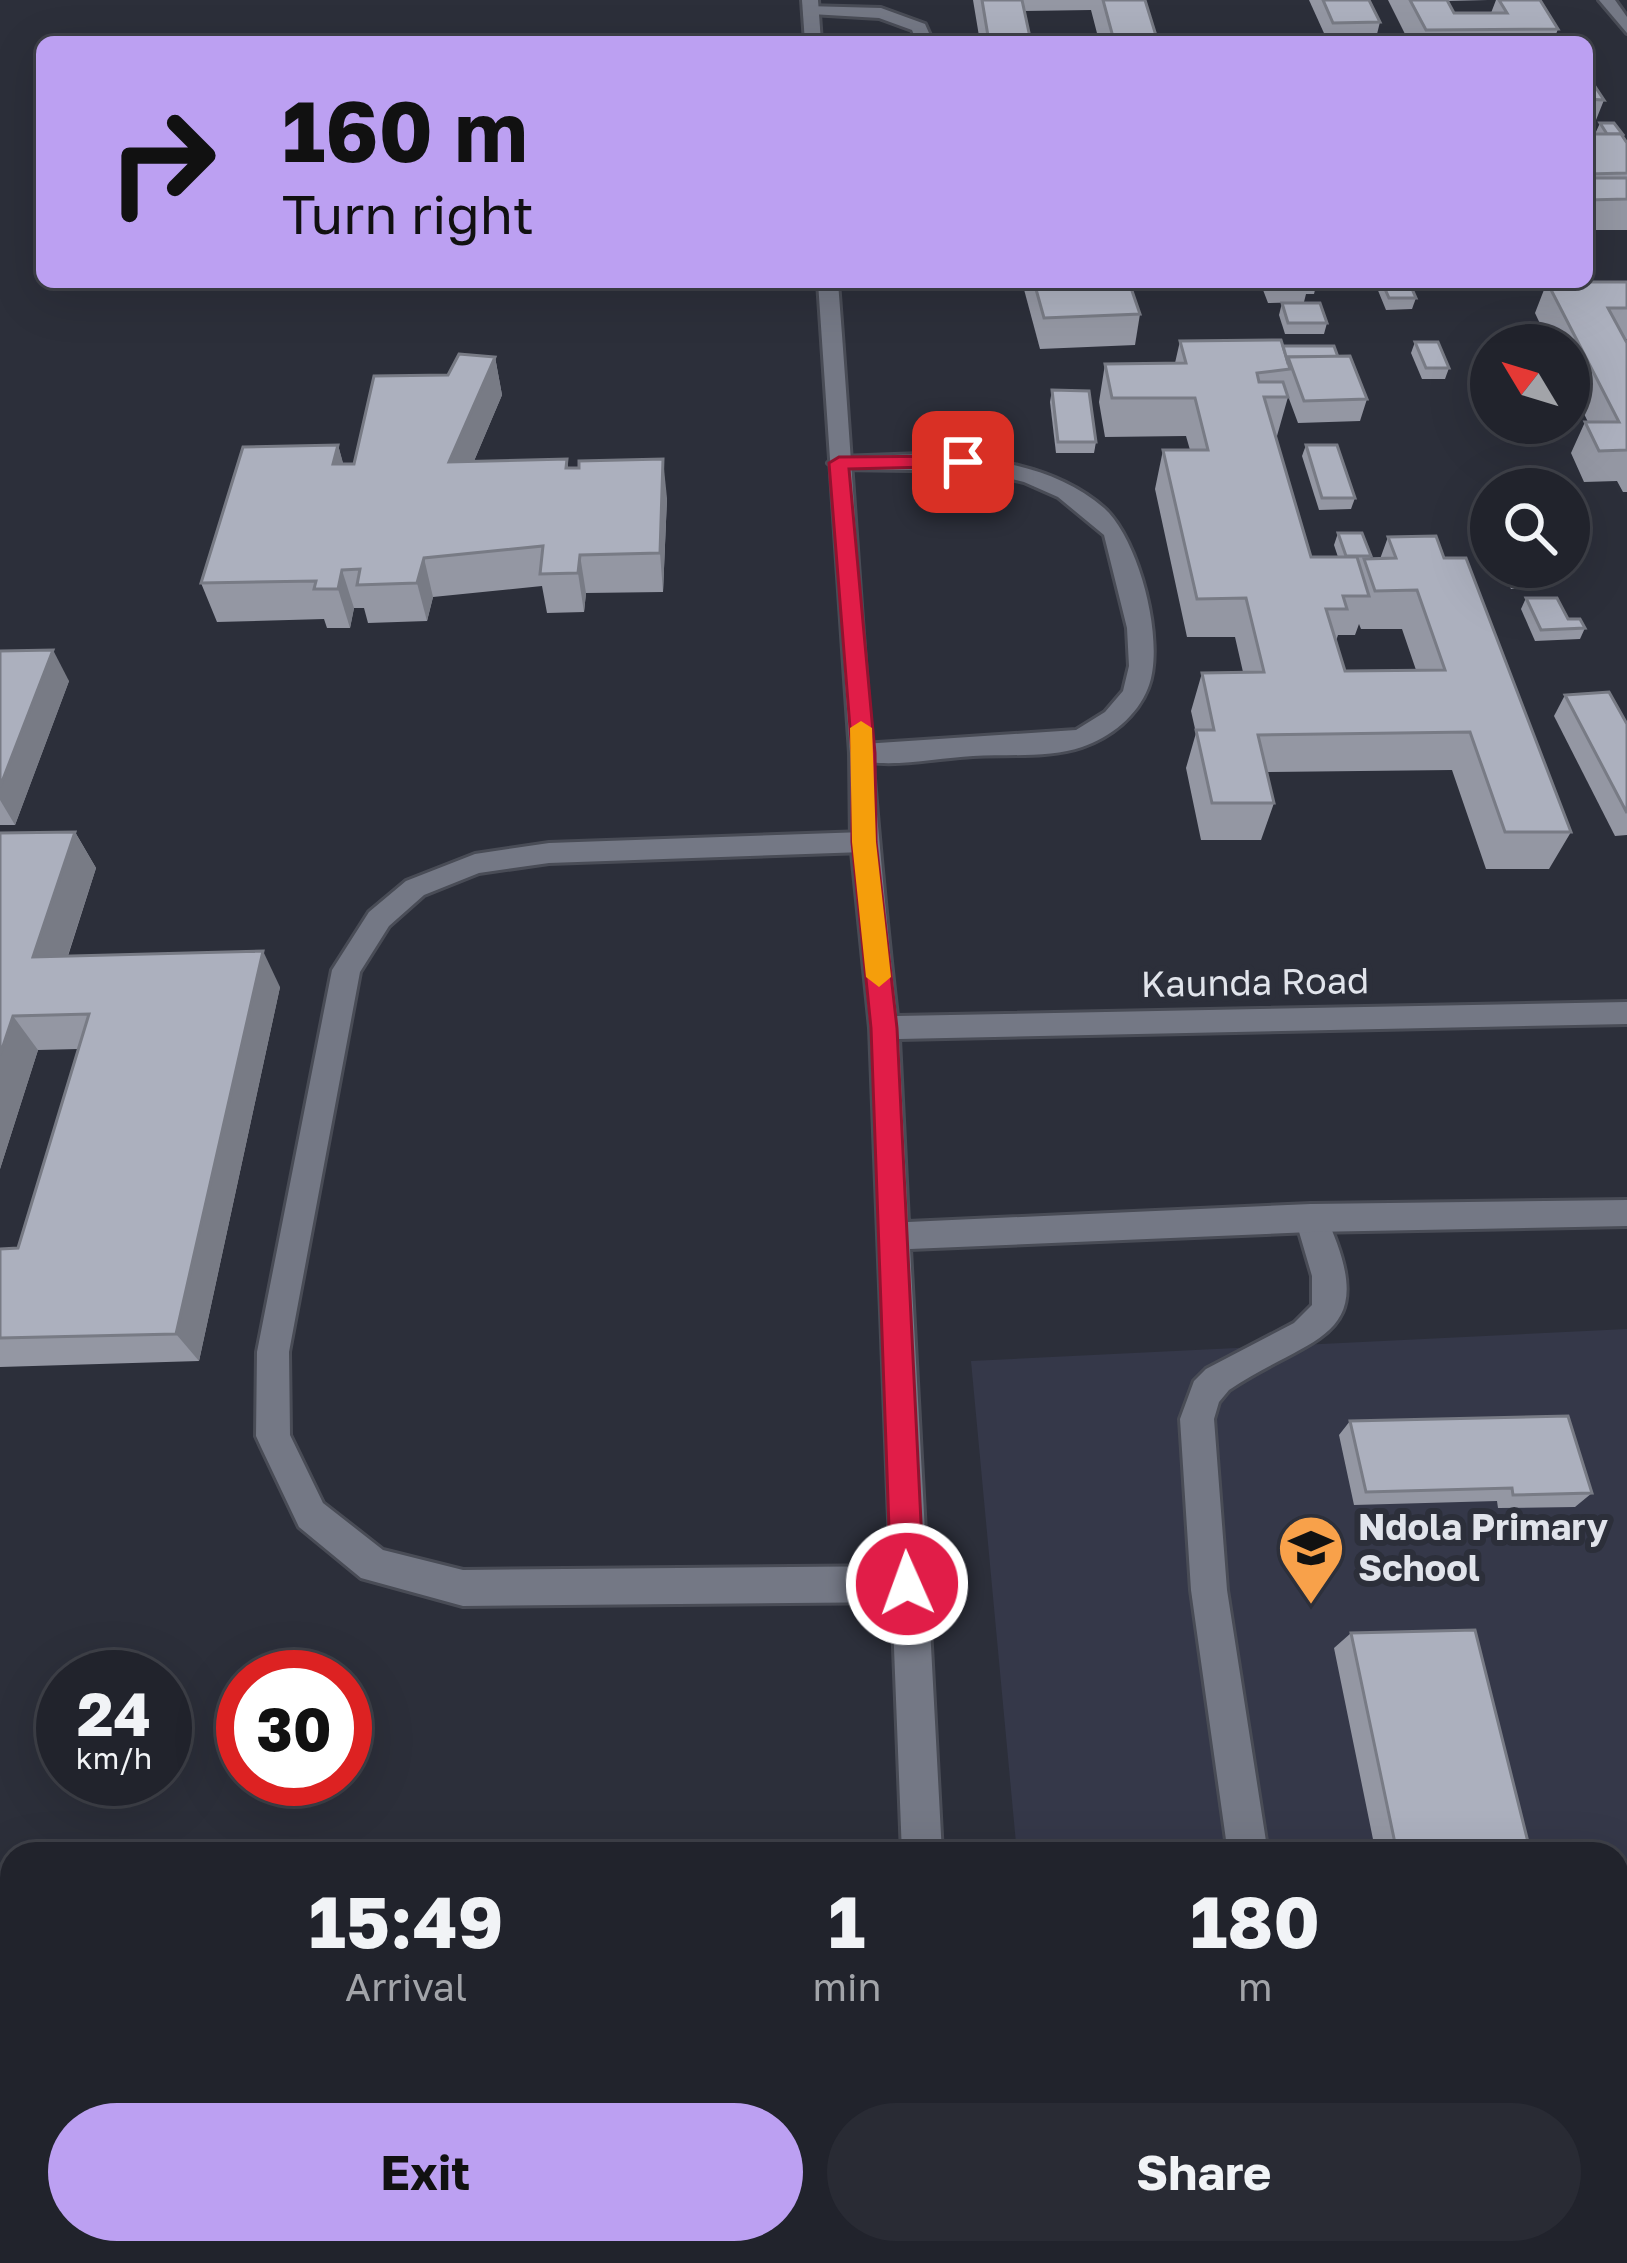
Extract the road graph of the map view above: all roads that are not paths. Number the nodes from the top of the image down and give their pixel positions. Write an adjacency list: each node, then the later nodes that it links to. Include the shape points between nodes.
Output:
1 (1607, 0): 3 (street)
2 (811, 4): 4 (street); 5 (street, via 896,16)
3 (1627, 28)
4 (813, 36)
5 (923, 36)
6 (828, 288): 7 (street)
7 (839, 463): 8 (street); 8 (street, via 963,462 1019,473 1088,506 1115,535 1139,638 1139,679 1124,710 1074,741)
8 (863, 753): 9 (street)
9 (864, 842): 11 (street); 15 (street, via 549,853 475,864 415,888 379,919 346,970 273,1352 273,1436 311,1515 374,1565 463,1588)
10 (1627, 1013): 11 (street, Kaunda Road)
11 (884, 1028): 14 (street)
12 (1627, 1213): 13 (street)
13 (1311, 1218): 14 (street); 17 (street, via 1327,1310 1312,1328 1225,1374 1205,1393 1197,1419 1209,1590)
14 (894, 1236): 15 (street)
15 (907, 1584): 16 (street)
16 (921, 1842)
17 (1246, 1842)

